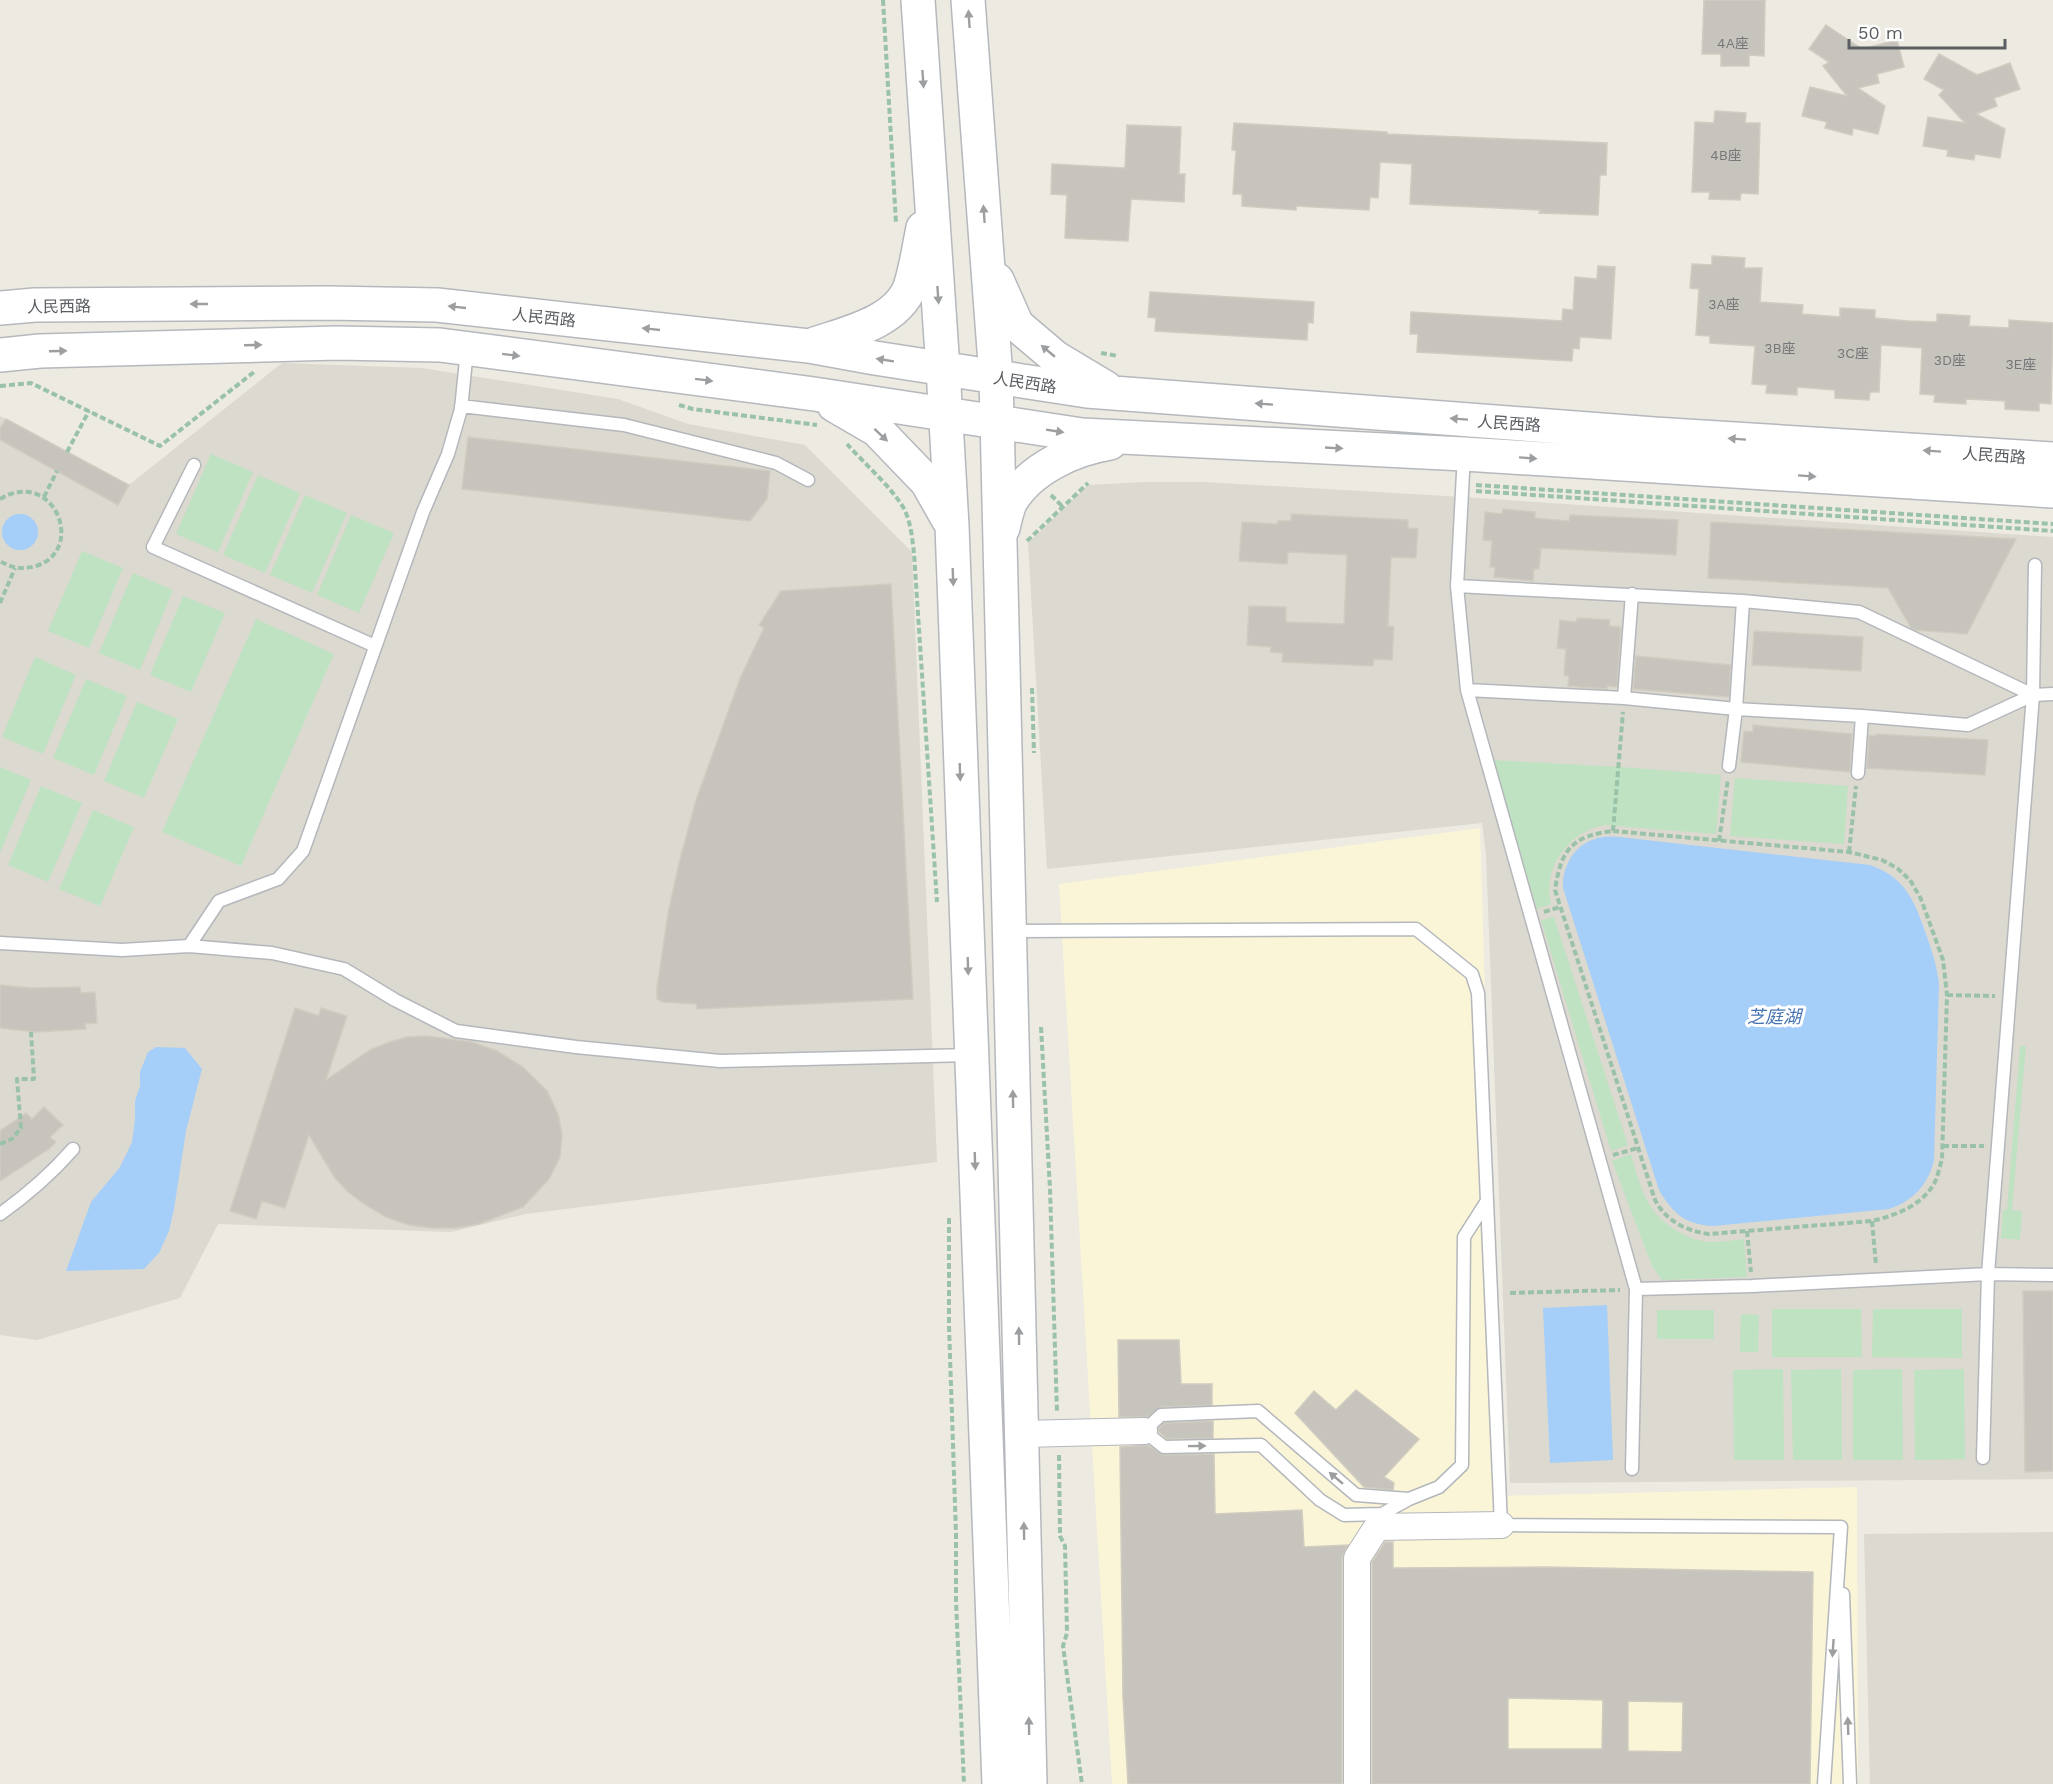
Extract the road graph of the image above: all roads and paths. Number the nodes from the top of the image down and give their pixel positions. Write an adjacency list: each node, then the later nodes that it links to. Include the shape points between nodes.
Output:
1 (883, 0): 5 (path)
2 (918, 0): 4 (main road, one-way to 4)
3 (968, 0): 6 (main road, one-way to 3)
4 (931, 188): 8 (main road, via 910,288 899,307 882,319); 14 (main road, one-way to 14)
5 (896, 227)
6 (987, 260): 15 (main road); 17 (main road, one-way to 6, via 1056,358 1017,325)
7 (0, 308): 8 (main road, 人民西路, one-way to 7, via 437,305)
8 (809, 346): 14 (main road, 人民西路, one-way to 8)
9 (467, 349): 11 (main road, one-way to 9, via 337,343); 18 (main road, one-way to 18); 19 (lane)
10 (1100, 353): 12 (path)
11 (0, 355)
12 (1118, 356)
13 (259, 369): 20 (path, via 160,446)
14 (943, 369): 15 (main road, 人民西路); 21 (main road)
15 (996, 377): 17 (main road, 人民西路); 22 (main road)
16 (0, 386): 20 (path, via 32,383)
17 (1115, 393): 25 (main road, 人民西路, one-way to 17, via 1654,434)
18 (814, 394): 21 (main road); 36 (main road, one-way to 36, via 877,430 927,482)
19 (461, 406): 30 (lane, via 624,425 776,463); 46 (lane, via 448,454)
20 (89, 411): 24 (path)
21 (945, 414): 22 (main road); 36 (main road)
22 (998, 422): 23 (main road, one-way to 23, via 1082,435); 38 (main road)
23 (1136, 438): 28 (main road, one-way to 28); 38 (main road, via 1097,445 1041,469 1011,502)
24 (67, 452)
25 (2053, 459)
26 (194, 465): 46 (lane, via 153,547)
27 (57, 471): 33 (path)
28 (1463, 476): 32 (main road, one-way to 32); 35 (path); 37 (path); 42 (lane)
29 (877, 477): 60 (path, via 904,509 914,553)
30 (808, 480)
31 (1088, 483): 38 (path)
32 (2053, 491)
33 (44, 497): 34 (path, via 20,491); 41 (path, via 60,518 59,544 41,564)
34 (0, 499)
35 (2053, 524)
36 (952, 526): 68 (main road, one-way to 68)
37 (2053, 531)
38 (1013, 540): 61 (main road)
39 (0, 561): 41 (path)
40 (2034, 565): 50 (lane)
41 (15, 568): 45 (path)
42 (1457, 586): 43 (lane); 48 (lane)
43 (1632, 594): 44 (lane); 51 (lane)
44 (1743, 601): 50 (lane, via 1859,612); 52 (lane)
45 (0, 603)
46 (375, 646): 63 (lane, via 303,851 278,879 219,901)
47 (1032, 681): 54 (path)
48 (1467, 690): 51 (lane); 74 (lane)
49 (2053, 694): 50 (lane)
50 (2033, 695): 53 (lane, via 1968,725); 65 (lane)
51 (1624, 698): 52 (lane); 57 (path)
52 (1736, 709): 53 (lane); 55 (lane)
53 (1862, 716): 56 (lane)
54 (1033, 760)
55 (1729, 766): 58 (path)
56 (1858, 773): 59 (path)
57 (1613, 831): 58 (path); 72 (path, via 1590,834 1571,846 1558,867 1555,890)
58 (1719, 841): 59 (path)
59 (1849, 852): 64 (path, via 1882,860 1910,880 1921,898 1943,960)
60 (938, 912)
61 (1009, 932): 75 (lane, via 1416,929 1472,974 1478,993); 88 (main road, one-way to 61)
62 (0, 943): 63 (lane, via 122,950)
63 (189, 946): 68 (lane, via 272,953 344,969 456,1031 720,1062)
64 (1947, 995): 65 (path); 70 (path)
65 (2010, 996): 71 (lane)
66 (1041, 1026): 86 (path)
67 (31, 1032): 69 (path, via 34,1079 17,1079 21,1128 12,1139)
68 (971, 1055): 96 (main road, one-way to 96)
69 (0, 1144)
70 (1942, 1146): 71 (path); 78 (path, via 1935,1182 1917,1203 1896,1215)
71 (1998, 1147): 80 (lane)
72 (1638, 1148): 74 (path); 79 (path, via 1661,1212 1691,1232)
73 (74, 1149): 76 (lane, via 40,1183)
74 (1599, 1159): 84 (lane)
75 (1487, 1201): 92 (lane, via 1464,1237 1462,1465 1439,1487); 93 (lane)
76 (0, 1214)
77 (949, 1220): 95 (path, via 956,1601)
78 (1872, 1221): 79 (path); 82 (path)
79 (1747, 1231): 83 (path)
80 (1988, 1274): 81 (lane); 82 (lane); 89 (lane)
81 (2053, 1275)
82 (1878, 1280): 83 (lane)
83 (1752, 1286): 84 (lane)
84 (1636, 1289): 85 (path); 90 (lane)
85 (1510, 1293)
86 (1057, 1400)
87 (1144, 1431): 88 (street); 92 (lane, one-way to 92, via 1164,1447 1261,1445 1320,1500 1344,1515 1382,1514); 92 (lane, one-way to 87, via 1356,1495 1258,1411 1161,1415)
88 (1022, 1434): 97 (main road, one-way to 88)
89 (1983, 1458)
90 (1632, 1468)
91 (1060, 1469): 98 (path, via 1067,1633 1063,1646)
92 (1409, 1499)
93 (1501, 1525): 94 (lane); 99 (street, via 1377,1527 1357,1558)
94 (1841, 1527): 100 (lane, one-way to 100); 101 (lane, one-way to 94)
95 (964, 1784)
96 (999, 1784)
97 (1030, 1784)
98 (1082, 1784)
99 (1357, 1784)
100 (1824, 1784)
101 (1850, 1784)

